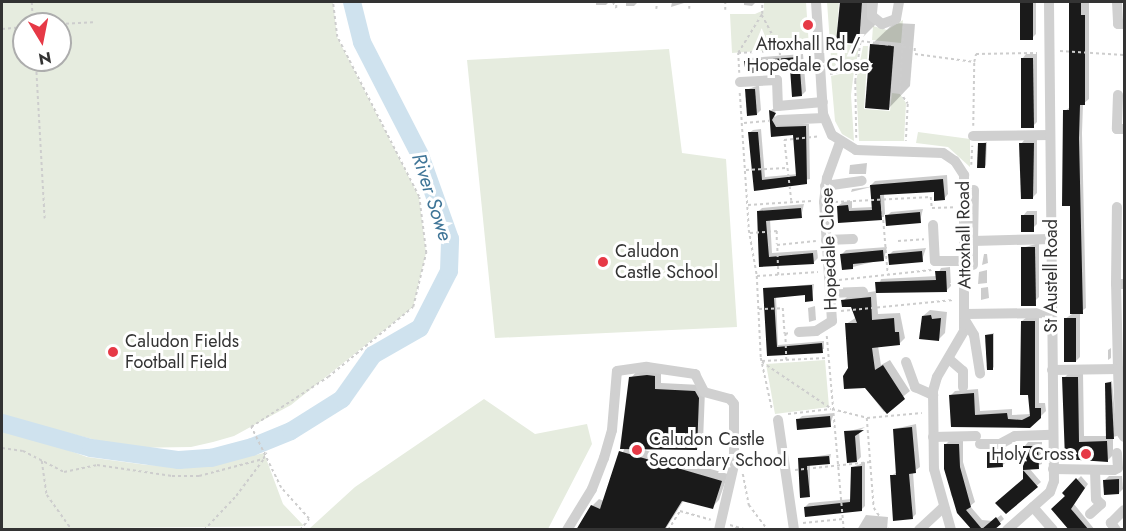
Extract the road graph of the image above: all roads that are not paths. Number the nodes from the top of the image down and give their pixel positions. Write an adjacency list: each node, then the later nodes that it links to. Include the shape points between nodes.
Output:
1 (816, 2): 9 (street)
2 (872, 2): 3 (street, via 872,16 882,24 896,19)
3 (899, 2)
4 (1049, 2): 13 (street, St Austell Road)
5 (1117, 2): 6 (street, via 1118,24)
6 (1125, 24)
7 (740, 82): 9 (street, via 777,80 778,106)
8 (1118, 95): 12 (street, via 1117,129)
9 (822, 102): 10 (street)
10 (824, 118): 11 (street); 15 (street)
11 (779, 120)
12 (1125, 129)
13 (1050, 135): 14 (street); 22 (street, St Austell Road)
14 (973, 136)
15 (836, 139): 17 (street, Hopedale Close); 25 (street, Attoxhall Road, via 851,149 943,153 955,161 964,176)
16 (862, 181): 17 (street)
17 (825, 186): 23 (street, Hopedale Close)
18 (974, 190): 24 (street)
19 (1116, 207): 26 (street)
20 (933, 225): 25 (street, via 935,261)
21 (853, 238): 23 (street)
22 (1051, 239): 24 (street); 29 (street, St Austell Road)
23 (826, 240): 28 (street, Hopedale Close)
24 (973, 242): 25 (street)
25 (969, 263): 30 (street, Attoxhall Road)
26 (1120, 284): 34 (street)
27 (864, 292): 28 (street)
28 (830, 293): 31 (street, Hopedale Close, via 831,316 816,331)
29 (1052, 313): 30 (street); 35 (street, St Austell Road)
30 (965, 317): 32 (street, Attoxhall Road, via 962,340); 36 (street, via 974,335)
31 (799, 332)
32 (949, 359): 37 (street, via 963,370); 38 (street, Attoxhall Road, via 935,381)
33 (906, 362): 38 (street, via 915,387)
34 (1118, 369): 35 (street); 39 (street)
35 (1052, 370): 41 (street, St Austell Road)
36 (980, 374)
37 (963, 387)
38 (933, 395): 42 (street, Attoxhall Road)
39 (1122, 396): 43 (street, via 1120,431)
40 (776, 418): 52 (street)
41 (1052, 435): 42 (street, via 1015,436 1000,444); 45 (street, St Austell Road)
42 (933, 437): 48 (street, Attoxhall Road, via 934,469)
43 (1125, 437)
44 (1117, 453): 46 (street, via 1118,468)
45 (1053, 470): 46 (street); 47 (street, St Austell Road, via 1052,489)
46 (1095, 471): 50 (street, via 1096,499 1101,504)
47 (1033, 507): 56 (street, St Austell Road); 57 (street)
48 (943, 508): 54 (street); 55 (street, Attoxhall Road)
49 (1125, 510): 58 (street, via 1111,524)
50 (1090, 514)
51 (722, 525): 53 (street, via 734,465 734,410 730,399 704,392 695,374 647,366 617,371 612,430 604,458 592,489)
52 (794, 527)
53 (567, 530)
54 (919, 530)
55 (951, 530)
56 (1007, 530)
57 (1053, 530)
58 (1116, 530)

